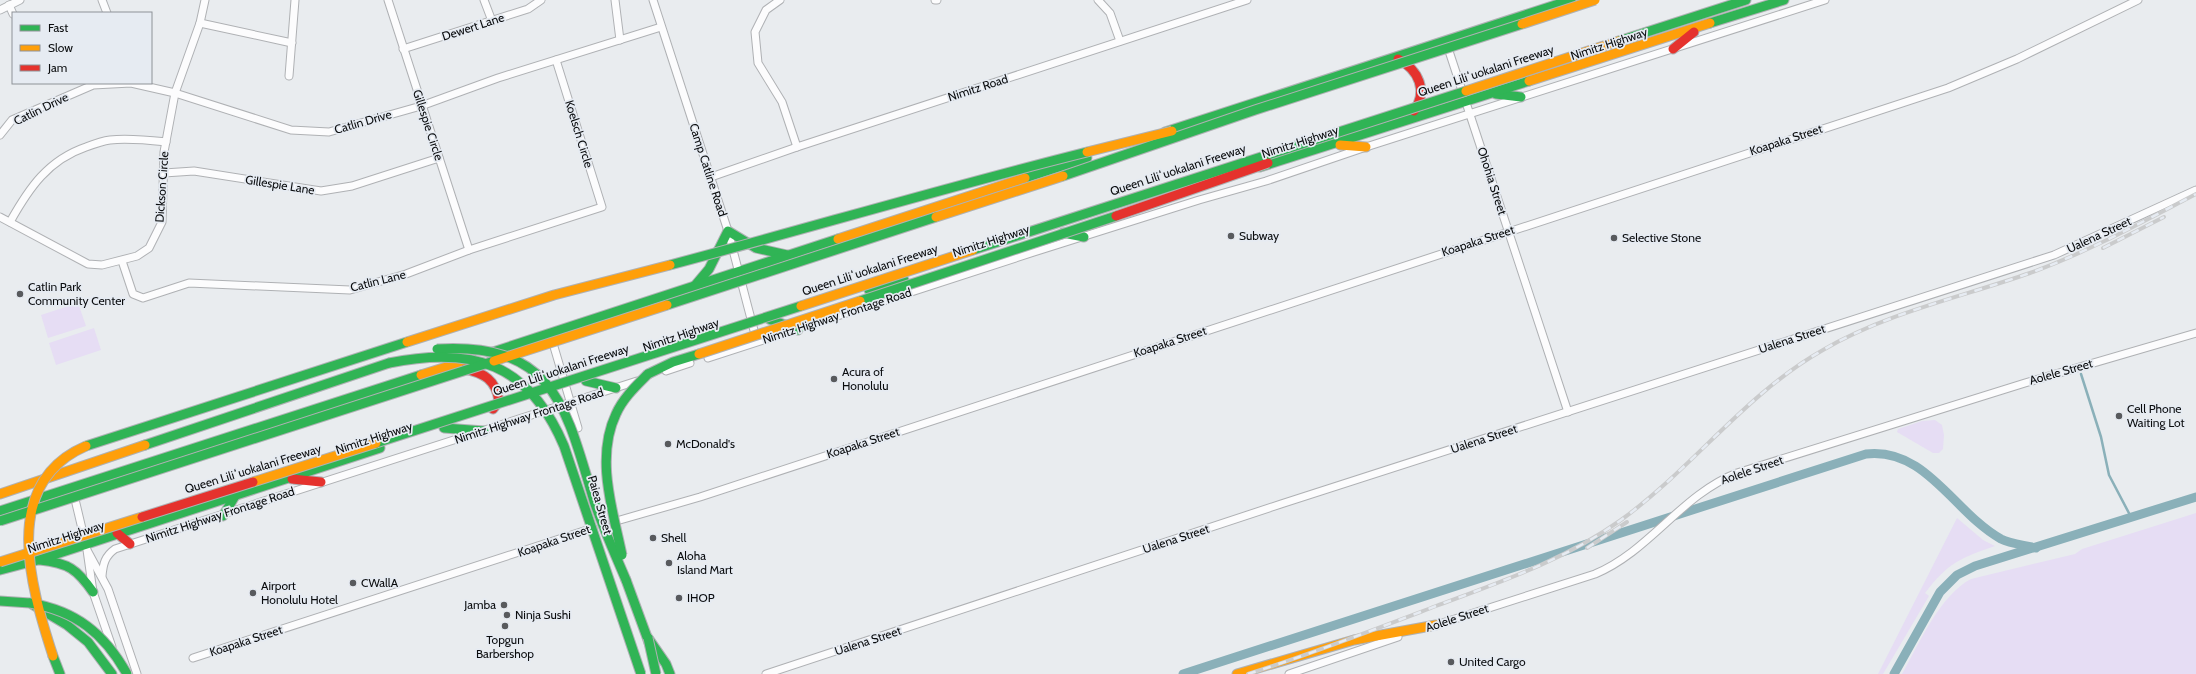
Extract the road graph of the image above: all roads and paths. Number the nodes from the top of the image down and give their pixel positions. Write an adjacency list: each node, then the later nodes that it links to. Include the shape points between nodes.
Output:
1 (20, 0): 20 (street)
2 (102, 0): 23 (street)
3 (205, 0): 25 (street, Dickson Circle)
4 (295, 0): 32 (street)
5 (388, 0): 33 (street, Gillespie Circle)
6 (484, 0): 24 (street)
7 (541, 0): 24 (street, Dewert Lane, via 528,9)
8 (615, 0): 28 (street)
9 (653, 0): 26 (street, Camp Catline Road)
10 (780, 0): 49 (street, via 766,10 755,32 758,63 782,102)
11 (1098, 0): 29 (street, via 1110,13)
12 (1247, 0): 19 (street, Nimitz Road)
13 (1571, 0): 30 (main road)
14 (1595, 0): 43 (main road, bridge)
15 (1746, 0): 31 (main road, Queen Liliʻuokalani Freeway)
16 (1784, 0): 27 (main road, Nimitz Highway)
17 (1825, 0): 34 (street, Nimitz Highway Frontage Road)
18 (2138, 0): 59 (street, Koapaka Street, via 2017,59 1954,85)
19 (1227, 3): 29 (street, Nimitz Road)
20 (9, 5): 21 (street); 22 (street)
21 (0, 10)
22 (12, 12)
23 (107, 12)
24 (492, 21): 33 (street, Dewert Lane)
25 (200, 23): 32 (street); 38 (street, Dickson Circle)
26 (661, 27): 28 (street, Catlin Drive); 53 (street, Camp Catline Road)
27 (1699, 28): 34 (main road); 39 (main road, Nimitz Highway)
28 (620, 40): 36 (street, Catlin Drive)
29 (1120, 41): 49 (street, Nimitz Road)
30 (1446, 41): 35 (main road); 41 (street, Ohohia Street)
31 (1619, 41): 100 (main road, Queen Liliʻuokalani Freeway, bridge, via 390,439); 103 (main road, bridge, via 1116,216 660,367 637,383 627,394 613,418 609,432 605,464)
32 (292, 42): 37 (street)
33 (403, 49): 42 (street, Gillespie Circle)
34 (1673, 49): 40 (street, Nimitz Highway Frontage Road)
35 (1389, 58): 45 (main road, via 1400,59 1414,70 1422,89 1416,109); 63 (main road)
36 (556, 60): 42 (street, Catlin Drive); 55 (street, Koelsch Circle)
37 (289, 76)
38 (176, 94): 42 (street, Catlin Drive, via 291,130 329,132); 46 (street, Catlin Drive, via 131,84 93,85 12,120); 47 (street, Dickson Circle)
39 (1491, 94): 40 (main road); 41 (main road, Nimitz Highway)
40 (1521, 97): 44 (street, Nimitz Highway Frontage Road)
41 (1465, 102): 44 (street, Ohohia Street); 45 (main road, Nimitz Highway)
42 (421, 106): 51 (street, Gillespie Circle)
43 (1255, 110): 92 (main road, bridge, via 1055,179); 93 (main road, bridge, via 988,176 836,221 554,295 89,445 62,457 43,473 28,494)
44 (1469, 114): 50 (street, Nimitz Highway Frontage Road); 59 (street, Ohohia Street)
45 (1395, 124): 48 (main road, Nimitz Highway)
46 (0, 135)
47 (166, 142): 52 (street, Dickson Circle); 57 (street, via 110,140 78,150 47,168 25,194)
48 (1333, 144): 50 (main road); 60 (main road, Nimitz Highway)
49 (797, 147): 53 (street, Nimitz Road)
50 (1366, 147): 61 (street, Nimitz Highway Frontage Road, via 1266,182 1199,200)
51 (439, 158): 52 (street, Gillespie Lane, via 352,186 321,191 194,172); 62 (street, Gillespie Circle)
52 (164, 173): 64 (street, Dickson Circle, via 162,222 149,248 137,256)
53 (711, 177): 58 (street, Camp Catline Road)
54 (2196, 190): 81 (street, Ualena Street, via 2054,255)
55 (602, 207): 62 (street, Catlin Lane)
56 (0, 217): 57 (street, Dickson Circle)
57 (10, 222): 64 (street, Dickson Circle, via 88,264 102,265)
58 (728, 231): 63 (main road, via 752,247 769,254); 66 (street, Camp Catline Road); 68 (main road, via 709,269)
59 (1508, 231): 81 (street, Ohohia Street); 94 (street, Koapaka Street, via 700,496)
60 (1059, 232): 61 (main road); 65 (main road, Nimitz Highway)
61 (1084, 237): 67 (street, Nimitz Highway Frontage Road)
62 (469, 250): 64 (street, Catlin Lane, via 406,274 350,290 189,283 143,298 133,294)
63 (791, 256): 66 (main road)
64 (122, 261)
65 (943, 268): 67 (main road); 69 (main road, Nimitz Highway)
66 (740, 273): 68 (main road); 70 (street, Camp Catline Road)
67 (927, 287): 71 (street, Nimitz Highway Frontage Road)
68 (692, 288): 73 (main road)
69 (769, 319): 70 (main road, Nimitz Highway); 71 (main road)
70 (754, 324): 74 (street, Camp Catline Road); 77 (main road, Nimitz Highway)
71 (798, 330): 74 (street, Nimitz Highway Frontage Road)
72 (2196, 333): 107 (street, Aolele Street, via 2018,385 1737,473 1708,486 1628,556 1602,570)
73 (549, 334): 76 (main road); 78 (street, Paiea Street)
74 (757, 342): 79 (street, Nimitz Highway Frontage Road)
75 (389, 363): 88 (main road, bridge); 103 (main road, bridge, via 436,349 472,347 507,356 523,364 537,376 564,410 582,456 600,515); 117 (main road, bridge, via 429,357 451,356 472,359 510,376 527,388 544,406 564,446)
76 (450, 366): 82 (main road, via 484,375 491,379 498,389 499,401 496,407); 87 (main road)
77 (586, 381): 78 (main road, Nimitz Highway); 79 (main road)
78 (566, 388): 80 (street, Paiea Street); 82 (main road, Nimitz Highway)
79 (616, 388): 80 (street, Nimitz Highway Frontage Road)
80 (571, 403): 84 (street, Nimitz Highway Frontage Road); 94 (street, Paiea Street)
81 (1568, 412): 121 (street, Ualena Street)
82 (482, 416): 83 (main road, Nimitz Highway)
83 (444, 428): 84 (main road); 85 (main road, Nimitz Highway)
84 (484, 431): 86 (street, Nimitz Highway Frontage Road)
85 (287, 479): 86 (main road); 89 (main road, Nimitz Highway)
86 (321, 482): 91 (street, Nimitz Highway Frontage Road)
87 (72, 489): 90 (main road); 98 (street)
88 (0, 494)
89 (235, 496): 91 (main road); 95 (main road, Nimitz Highway)
90 (0, 511)
91 (223, 516): 97 (street, Nimitz Highway Frontage Road)
92 (0, 521)
93 (20, 523)
94 (605, 524): 110 (street, Koapaka Street); 118 (street, Paiea Street)
95 (117, 533): 97 (main road); 98 (main road, Nimitz Highway)
96 (19, 538): 109 (main road, bridge, via 24,568)
97 (130, 544): 102 (street, Nimitz Highway Frontage Road, via 107,554)
98 (86, 546): 99 (main road, Nimitz Highway); 102 (street); 104 (street)
99 (38, 560): 101 (main road, Nimitz Highway); 104 (main road, via 74,568)
100 (0, 562)
101 (0, 570)
102 (102, 576): 116 (street)
103 (626, 580): 108 (main road)
104 (93, 592): 114 (street)
105 (0, 602): 106 (main road)
106 (30, 603): 113 (main road, bridge, via 67,625 88,642); 115 (main road, bridge, via 64,612 83,624 105,644)
107 (1436, 625): 122 (main road, via 1354,640); 123 (street, Aolele Street)
108 (648, 638): 118 (main road, bridge); 119 (main road, bridge); 120 (main road)
109 (53, 656): 111 (main road); 112 (main road)
110 (193, 658)
111 (57, 674)
112 (60, 674)
113 (112, 674)
114 (121, 674)
115 (127, 674)
116 (137, 674)
117 (641, 674)
118 (656, 674)
119 (660, 674)
120 (670, 674)
121 (766, 674)
122 (1237, 674)
123 (1288, 674)

